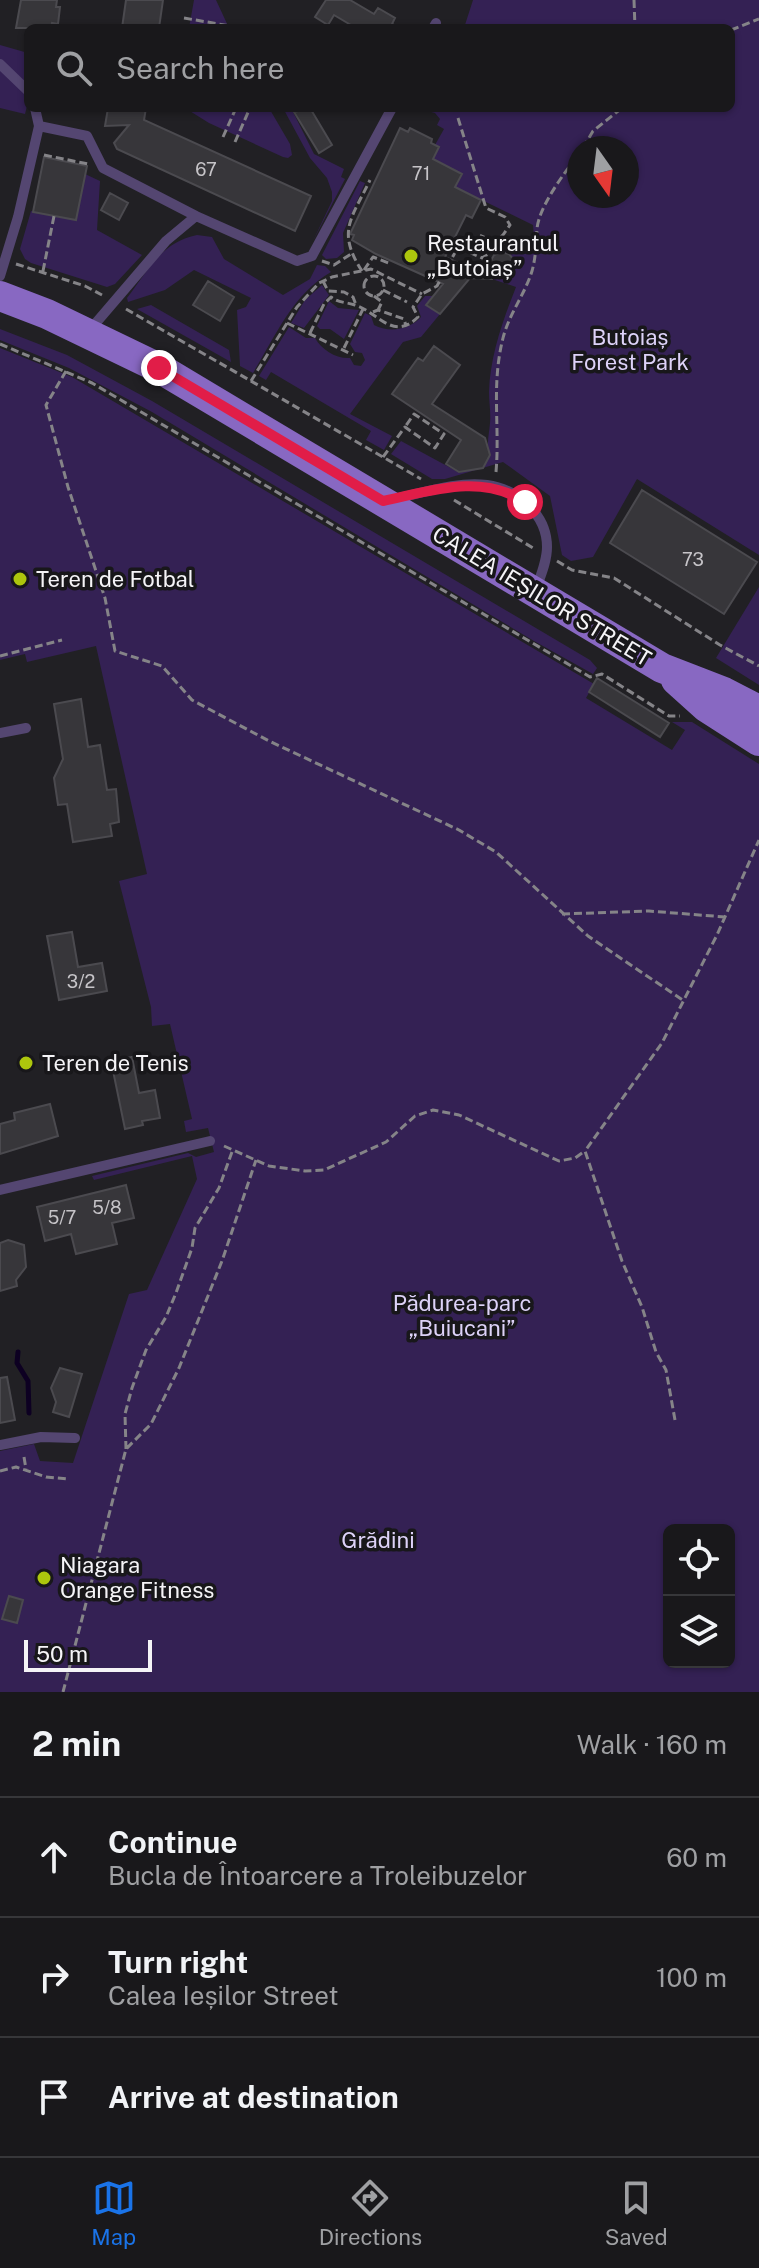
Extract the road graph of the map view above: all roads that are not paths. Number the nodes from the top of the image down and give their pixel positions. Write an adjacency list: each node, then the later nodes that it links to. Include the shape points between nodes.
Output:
1 (0, 64): 2 (lane)
2 (24, 86)
3 (36, 112): 5 (lane)
4 (390, 112): 6 (lane, via 312,256 297,261)
5 (39, 126): 6 (lane, via 87,136 103,168); 7 (lane)
6 (196, 216): 9 (lane, via 166,241)
7 (0, 276)
8 (0, 296): 9 (main road, CALEA IEȘILOR STREET)
9 (88, 333): 10 (main road, CALEA IEȘILOR STREET, via 159,368)
10 (383, 501): 11 (main road, CALEA IEȘILOR STREET); 11 (lane, via 488,485 519,498 543,524 546,555)
11 (535, 591): 12 (main road, CALEA IEȘILOR STREET)
12 (662, 668): 13 (main road, CALEA IEȘILOR STREET); 16 (main road, CALEA IEȘILOR STREET, via 706,707)
13 (759, 710)
14 (26, 728): 15 (lane)
15 (0, 733)
16 (759, 741)
17 (210, 1141): 18 (lane)
18 (0, 1190)
19 (75, 1438): 20 (lane, via 41,1437)
20 (0, 1445)

